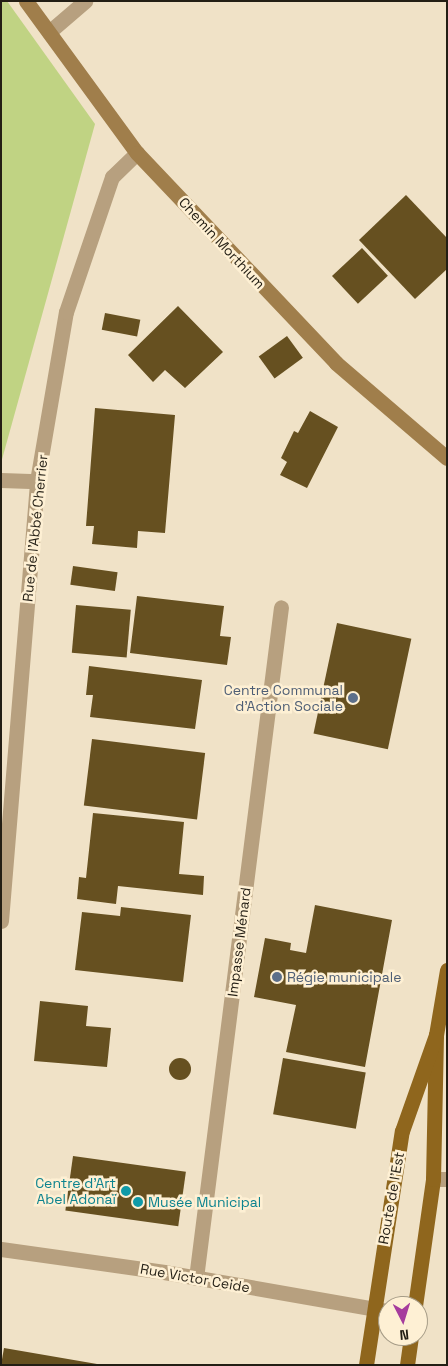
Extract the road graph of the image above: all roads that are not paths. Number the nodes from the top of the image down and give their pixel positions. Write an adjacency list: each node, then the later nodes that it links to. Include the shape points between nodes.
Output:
1 (26, 1): 3 (street, Chemin Morthium)
2 (84, 1): 3 (street)
3 (49, 32): 4 (street, Chemin Morthium)
4 (137, 153): 5 (street, Chemin Morthium, via 336,363); 7 (street, Rue de l'Abbé Cherrier, via 112,177 66,312)
5 (447, 458)
6 (1, 480): 7 (street)
7 (38, 481): 9 (street, Rue de l'Abbé Cherrier)
8 (281, 607): 14 (street, Impasse Ménard)
9 (1, 922)
10 (447, 970): 11 (main road, Route de l'Est)
11 (436, 1035): 12 (main road, Route de l'Est); 15 (main road, Route de l'Est, via 402,1131)
12 (440, 1179): 16 (main road, Route de l'Est)
13 (1, 1249): 14 (street, Rue Victor Ceide)
14 (196, 1278): 17 (street, Rue Victor Ceide)
15 (383, 1296)
16 (417, 1296)
17 (378, 1309)
18 (378, 1321): 20 (main road, Route de l'Est)
19 (410, 1346): 21 (main road)
20 (366, 1365)
21 (407, 1365)

